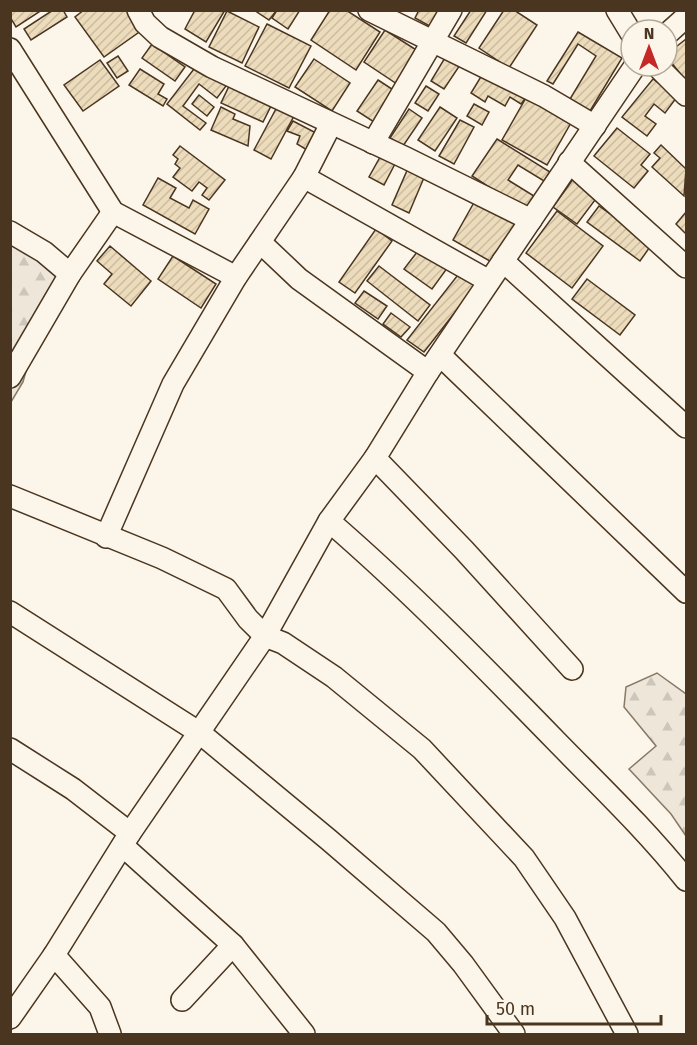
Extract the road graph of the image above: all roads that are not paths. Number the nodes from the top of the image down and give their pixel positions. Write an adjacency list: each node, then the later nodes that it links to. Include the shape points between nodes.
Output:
1 (138, 10): 9 (street, via 160,37 183,52)
2 (369, 10): 4 (street)
3 (451, 10): 4 (street)
4 (432, 43): 10 (street, via 544,96); 11 (street)
5 (10, 49): 14 (street)
6 (627, 78): 10 (street)
7 (669, 78): 8 (street)
8 (687, 95)
9 (331, 124): 11 (street); 13 (street)
10 (595, 126): 12 (street)
11 (373, 143): 15 (street)
12 (570, 162): 15 (street); 19 (street)
13 (304, 177): 17 (street); 22 (street)
14 (114, 212): 20 (street); 21 (street)
15 (531, 220): 18 (street)
16 (10, 232): 20 (street, via 45,252)
17 (260, 242): 21 (street); 23 (street, via 300,279)
18 (503, 261): 22 (street); 25 (street)
19 (687, 267)
20 (70, 274): 24 (street)
21 (236, 277): 29 (street, via 173,384)
22 (489, 281): 23 (street)
23 (434, 363): 26 (street); 30 (street)
24 (10, 377)
25 (687, 427)
26 (375, 458): 28 (street); 33 (street)
27 (10, 496): 29 (street)
28 (330, 521): 32 (street); 37 (street, via 395,577 467,649)
29 (106, 537): 32 (street, via 226,589)
30 (687, 592)
31 (10, 612): 34 (street)
32 (265, 636): 34 (street); 46 (street, via 283,643 334,677 422,748 479,807 524,858 565,918)
33 (572, 669)
34 (200, 733): 36 (street); 45 (street, via 436,932)
35 (10, 749): 36 (street, via 73,789)
36 (127, 840): 38 (street); 39 (street)
37 (687, 880)
38 (233, 945): 41 (street); 44 (street)
39 (54, 955): 40 (street); 43 (street, via 100,1007)
40 (19, 989): 42 (street)
41 (182, 1000)
42 (10, 1018)
43 (110, 1035)
44 (304, 1035)
45 (514, 1035)
46 (627, 1035)

